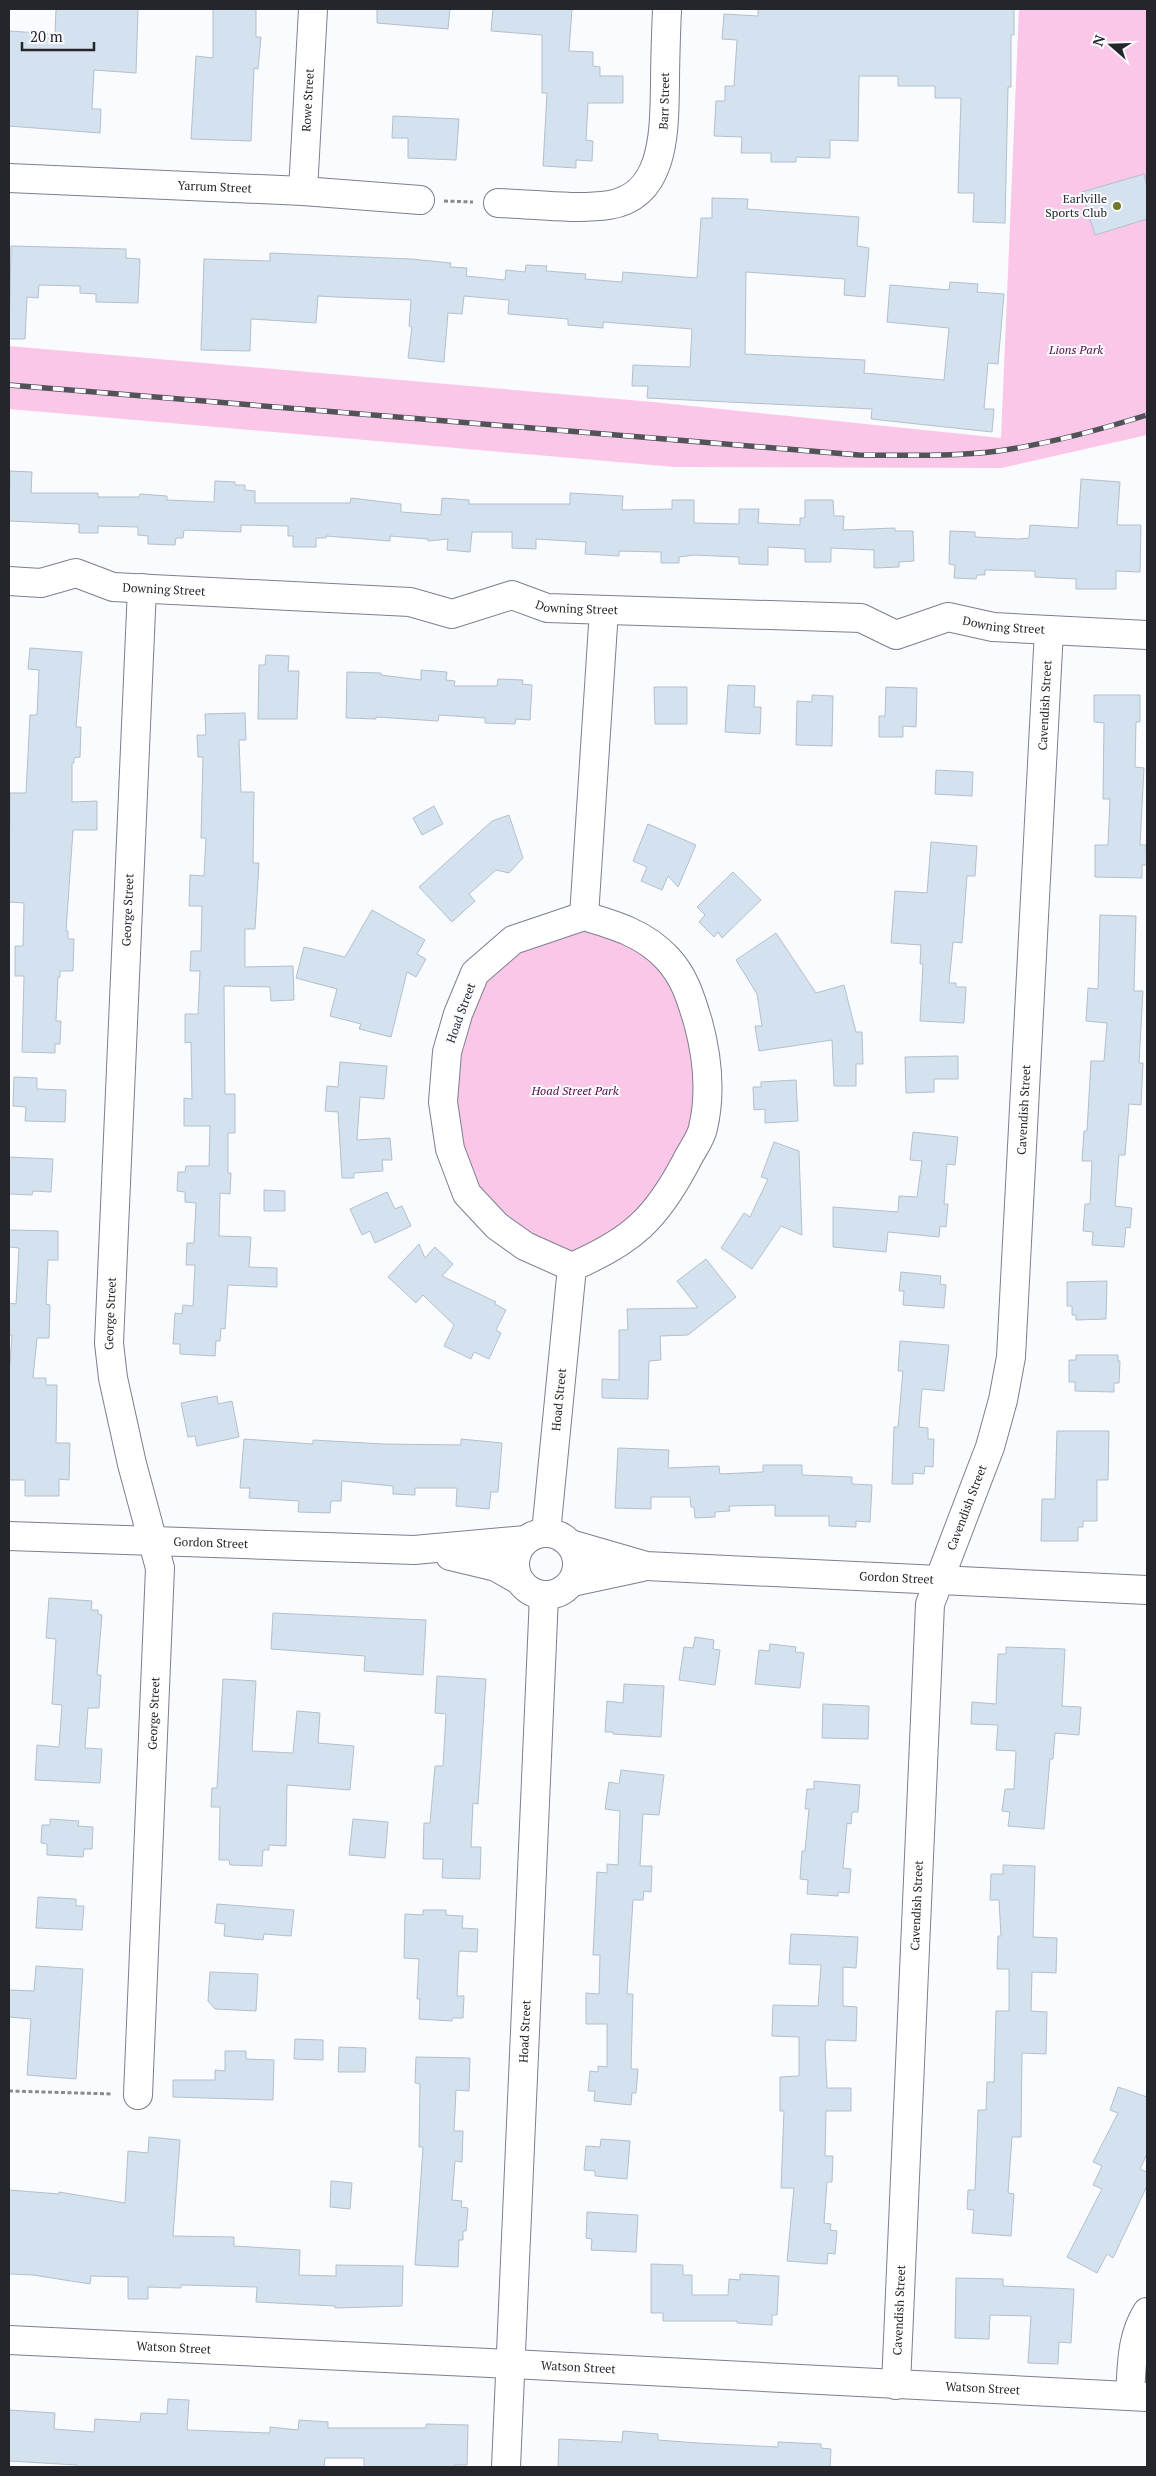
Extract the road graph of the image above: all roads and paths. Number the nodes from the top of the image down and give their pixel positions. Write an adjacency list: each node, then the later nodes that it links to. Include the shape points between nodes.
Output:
1 (312, 9): 4 (street, Rowe Street)
2 (667, 9): 6 (street, Barr Street, via 664,132 660,154 643,187 628,199 610,205)
3 (9, 178): 4 (street, Yarrum Street)
4 (304, 191): 5 (street, Yarrum Street)
5 (420, 200): 6 (path)
6 (498, 203)
7 (9, 581): 8 (street, Downing Street, via 41,583 76,573 113,587)
8 (142, 588): 9 (street, Downing Street, via 410,602 452,614 512,595 547,608); 16 (street, George Street, via 109,1343 113,1378)
9 (604, 610): 10 (street, Downing Street, via 861,618 896,635 948,616 993,627); 12 (street)
10 (1049, 630): 11 (street, Downing Street); 20 (street, Cavendish Street, via 1011,1357 990,1447)
11 (1147, 635)
12 (584, 916): 13 (street, via 639,936 668,958 687,984 701,1034 708,1079 703,1129 662,1203 643,1226 606,1252); 13 (street, Hoad Street, via 513,940 475,973 447,1052 443,1102 450,1149 467,1194 497,1226 525,1246)
13 (572, 1267): 15 (street, Hoad Street)
14 (9, 1536): 16 (street, Gordon Street)
15 (547, 1539): 17 (street, Gordon Street); 18 (street, Gordon Street); 19 (street, via 520,1547 514,1564); 21 (street, via 575,1552 577,1562)
16 (153, 1542): 17 (street, Gordon Street); 25 (street, George Street, via 160,1568)
17 (414, 1550): 19 (street, Gordon Street, via 471,1559 496,1567)
18 (646, 1566): 20 (street, Gordon Street); 21 (street, Gordon Street)
19 (519, 1580): 23 (street, via 527,1590)
20 (940, 1580): 22 (street, Gordon Street); 29 (street, Cavendish Street, via 930,1604)
21 (572, 1582): 23 (street, via 557,1594)
22 (1147, 1590)
23 (544, 1596): 28 (street, Hoad Street)
24 (9, 2091): 25 (path)
25 (138, 2095)
26 (1147, 2312): 30 (street, via 1133,2344)
27 (9, 2340): 28 (street, Watson Street)
28 (512, 2364): 29 (street, Watson Street); 31 (street, Hoad Street)
29 (896, 2385): 30 (street, Watson Street)
30 (1139, 2396)
31 (506, 2467)

